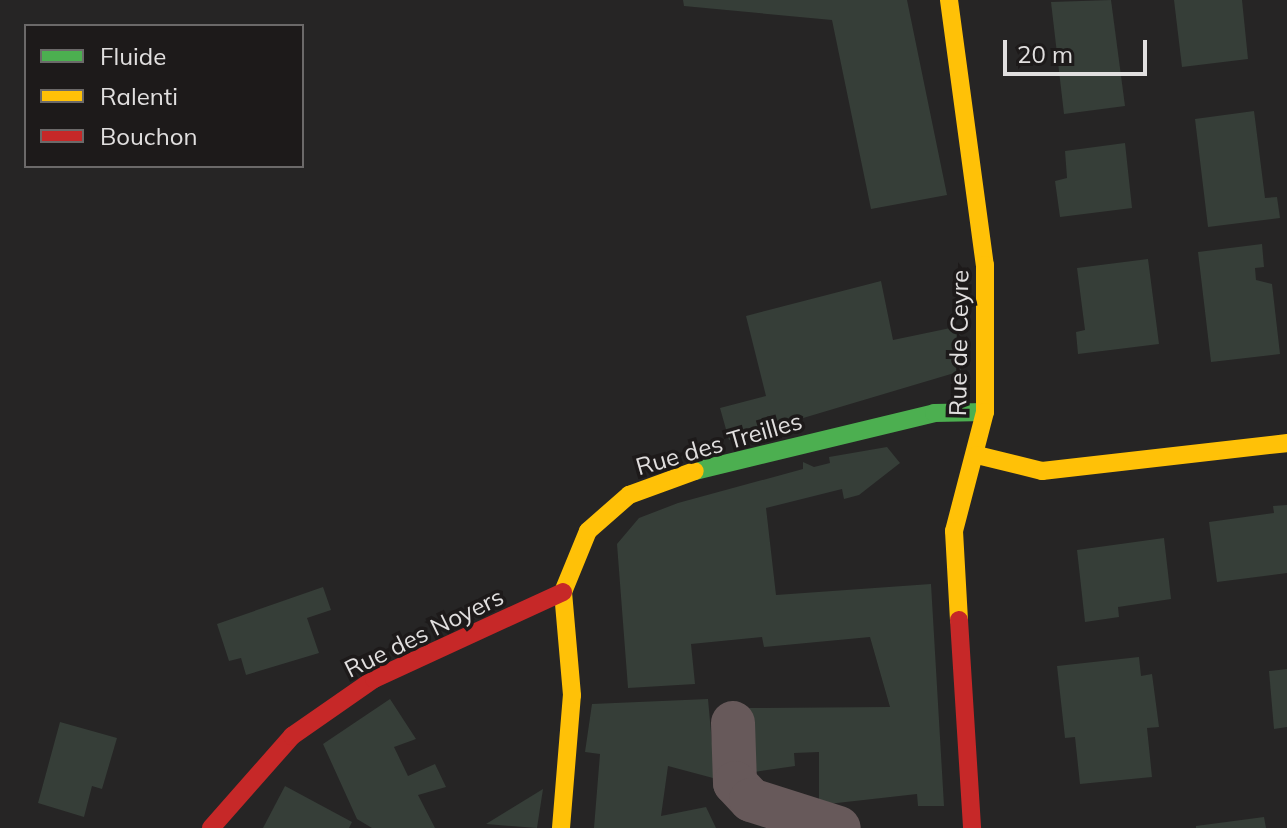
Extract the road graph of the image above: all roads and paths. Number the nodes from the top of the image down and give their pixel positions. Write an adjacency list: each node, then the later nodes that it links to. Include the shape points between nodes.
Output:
1 (949, 0): 2 (street, Rue de Ceyre, via 985,265)
2 (985, 412): 4 (street, Rue de Ceyre); 5 (street, Rue des Treilles, via 934,413 697,470 629,495 588,531)
3 (1287, 443): 4 (street, via 1042,471)
4 (977, 455): 10 (street, Rue de Ceyre, via 954,531)
5 (563, 592): 7 (street, Rue des Noyers, via 374,679 292,736); 8 (street, Rue des Treilles, via 572,695)
6 (733, 723): 9 (street, via 735,783 751,800)
7 (211, 828)
8 (561, 828)
9 (839, 828)
10 (972, 828)

